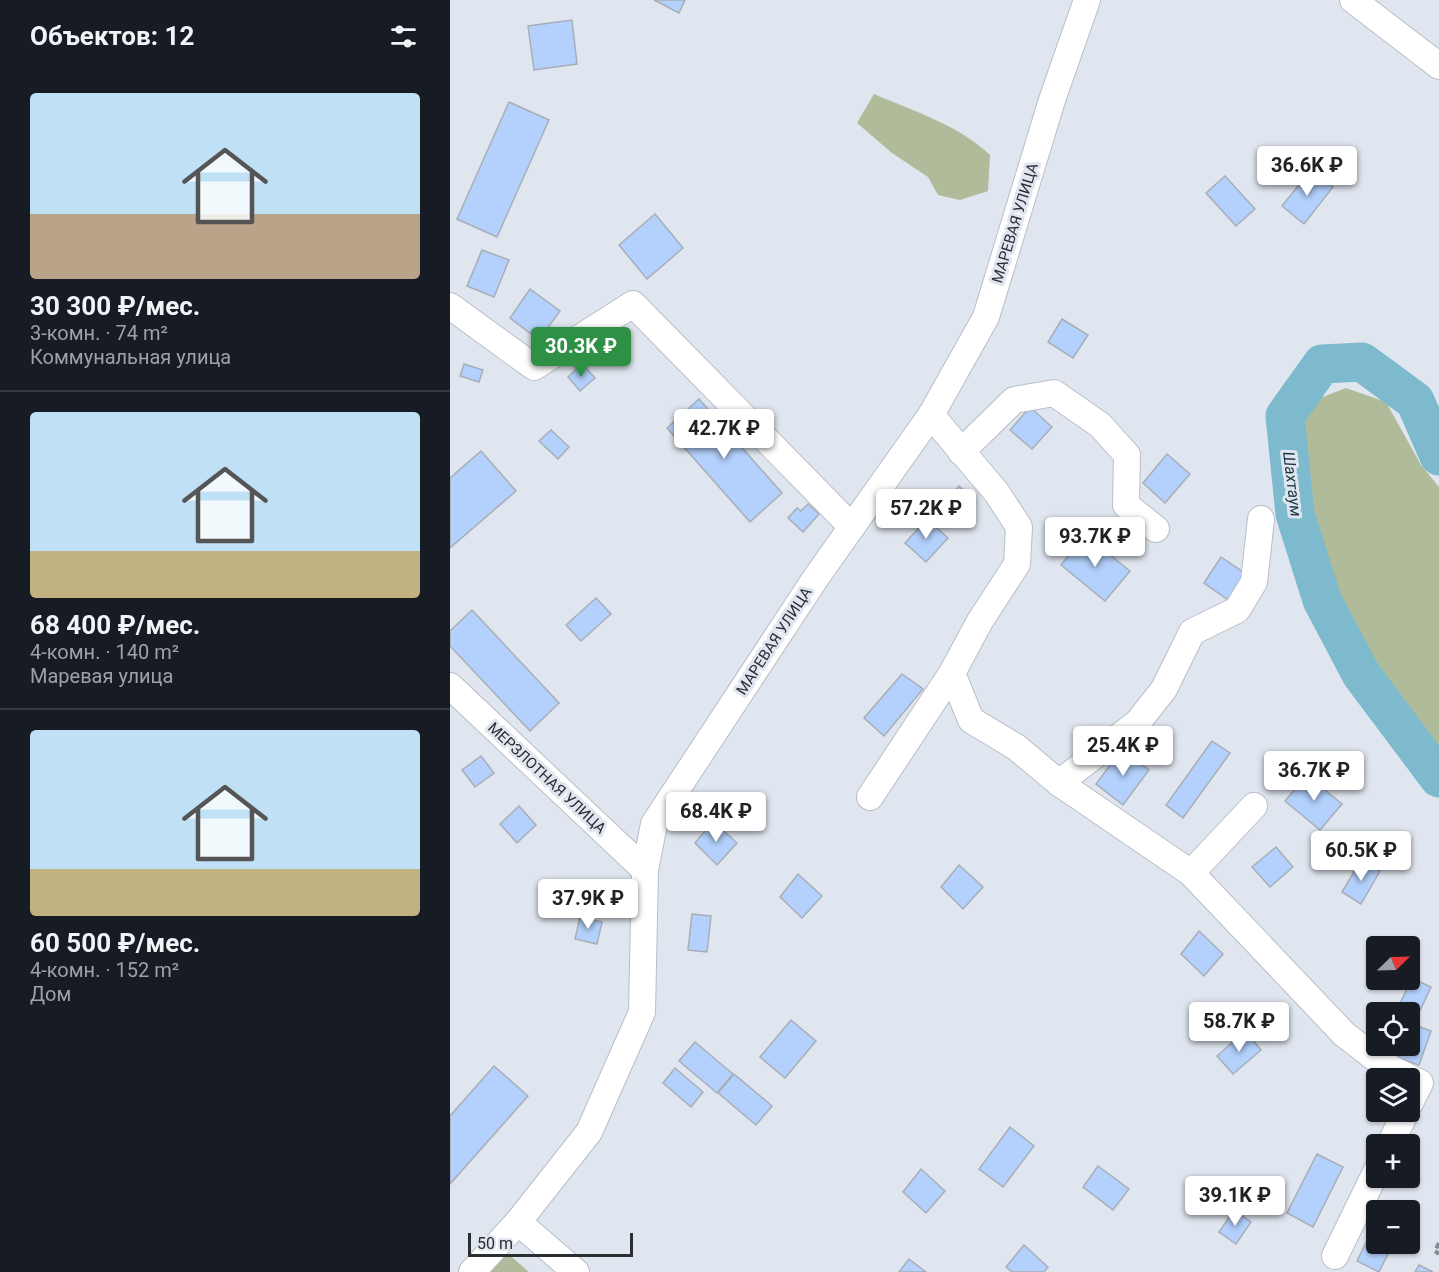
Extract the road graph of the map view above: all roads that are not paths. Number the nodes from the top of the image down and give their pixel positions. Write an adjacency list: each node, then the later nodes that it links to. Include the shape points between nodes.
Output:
1 (1087, 0): 5 (street, МАРЕВАЯ УЛИЦА, via 986,317)
2 (1353, 0): 3 (street)
3 (1439, 66)
4 (450, 306): 8 (street, via 534,367 633,304)
5 (932, 415): 6 (street); 8 (street, МАРЕВАЯ УЛИЦА)
6 (961, 452): 9 (street, via 1014,400 1054,393 1100,425 1127,455 1126,505); 10 (street, via 1019,527 1017,564)
7 (1261, 519): 12 (street, via 1254,582 1237,610 1192,632 1164,689 1138,722)
8 (852, 526): 15 (street, МАРЕВАЯ УЛИЦА, via 654,824)
9 (1156, 529)
10 (952, 673): 12 (street, via 971,720 1016,747); 13 (street)
11 (450, 686): 15 (street, МЕРЗЛОТНАЯ УЛИЦА)
12 (1059, 783): 16 (street)
13 (870, 796)
14 (1254, 806): 16 (street)
15 (645, 870): 19 (street, МАРЕВАЯ УЛИЦА, via 642,1012 589,1132)
16 (1191, 873): 17 (street, via 1344,1034)
17 (1423, 1092)
18 (1368, 1188): 20 (street)
19 (518, 1222): 21 (street, МАРЕВАЯ УЛИЦА); 22 (street)
20 (1335, 1256)
21 (472, 1272)
22 (576, 1272)

